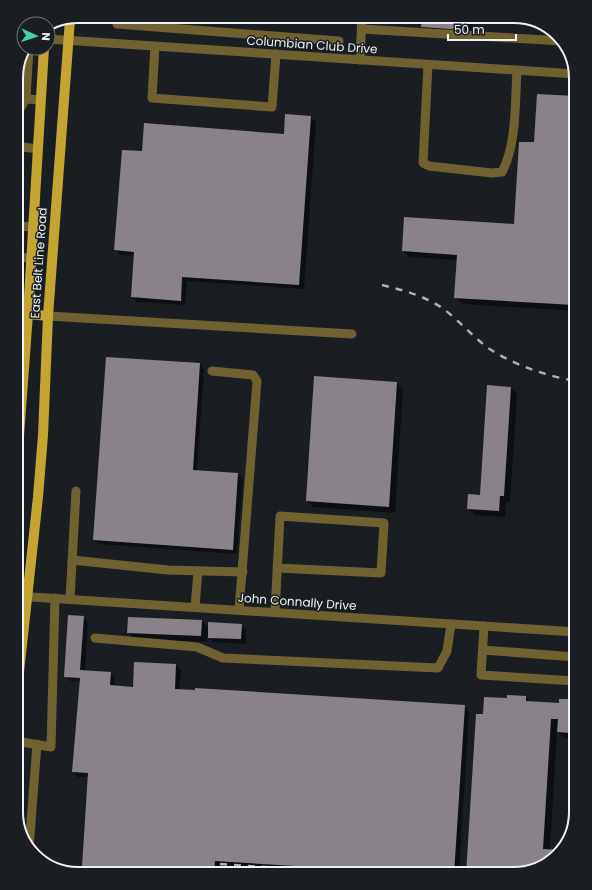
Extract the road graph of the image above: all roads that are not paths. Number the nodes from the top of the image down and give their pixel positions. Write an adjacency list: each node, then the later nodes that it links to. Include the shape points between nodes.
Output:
1 (70, 23): 6 (main road, East Belt Line Road)
2 (362, 23): 4 (street)
3 (117, 24): 8 (street)
4 (362, 29): 7 (street); 13 (street)
5 (56, 39): 6 (street, Columbian Club Drive)
6 (68, 40): 9 (street, Columbian Club Drive); 28 (main road, East Belt Line Road)
7 (553, 40)
8 (339, 41)
9 (155, 46): 10 (street, Columbian Club Drive); 10 (street, via 152,98 264,107 272,107)
10 (276, 54): 13 (street, Columbian Club Drive)
11 (29, 56): 17 (street)
12 (44, 56): 18 (main road, East Belt Line Road)
13 (360, 60): 14 (street, Columbian Club Drive)
14 (428, 65): 15 (street, Columbian Club Drive); 15 (street, via 423,163 429,166 492,173 502,172 508,160 515,116)
15 (517, 70): 16 (street, Columbian Club Drive)
16 (569, 74)
17 (26, 99): 18 (street); 19 (street)
18 (41, 100): 21 (main road, East Belt Line Road)
19 (23, 104)
20 (23, 147): 21 (street)
21 (38, 149): 23 (main road, East Belt Line Road)
22 (23, 226): 23 (street)
23 (33, 227): 25 (main road, East Belt Line Road)
24 (23, 257): 25 (street)
25 (32, 258): 27 (main road, East Belt Line Road)
26 (23, 314): 27 (street)
27 (28, 314): 28 (main road); 30 (main road, East Belt Line Road)
28 (48, 316): 29 (street); 38 (main road, East Belt Line Road, via 43,435)
29 (352, 334)
30 (23, 341)
31 (212, 371): 36 (street, via 253,375 257,382)
32 (76, 491): 33 (street)
33 (72, 560): 35 (street); 40 (street)
34 (277, 568): 34 (street, via 280,516 384,523 381,573); 43 (street)
35 (198, 571): 36 (street); 41 (street)
36 (243, 572): 42 (street)
37 (23, 597): 38 (street, John Connally Drive)
38 (27, 597): 39 (street, John Connally Drive); 47 (main road, East Belt Line Road)
39 (55, 598): 40 (street, John Connally Drive); 53 (street, via 51,747)
40 (70, 599): 41 (street, John Connally Drive)
41 (195, 607): 42 (street, John Connally Drive)
42 (239, 610): 43 (street, John Connally Drive)
43 (275, 612): 44 (street, John Connally Drive)
44 (451, 624): 45 (street, John Connally Drive); 48 (street, via 447,651 438,668 223,658 197,647)
45 (484, 626): 46 (street, John Connally Drive); 49 (street)
46 (569, 632)
47 (23, 634)
48 (95, 638)
49 (483, 650): 50 (street); 51 (street, via 481,676)
50 (569, 656)
51 (569, 680)
52 (23, 742): 53 (street)
53 (36, 744): 54 (street)
54 (30, 839)

